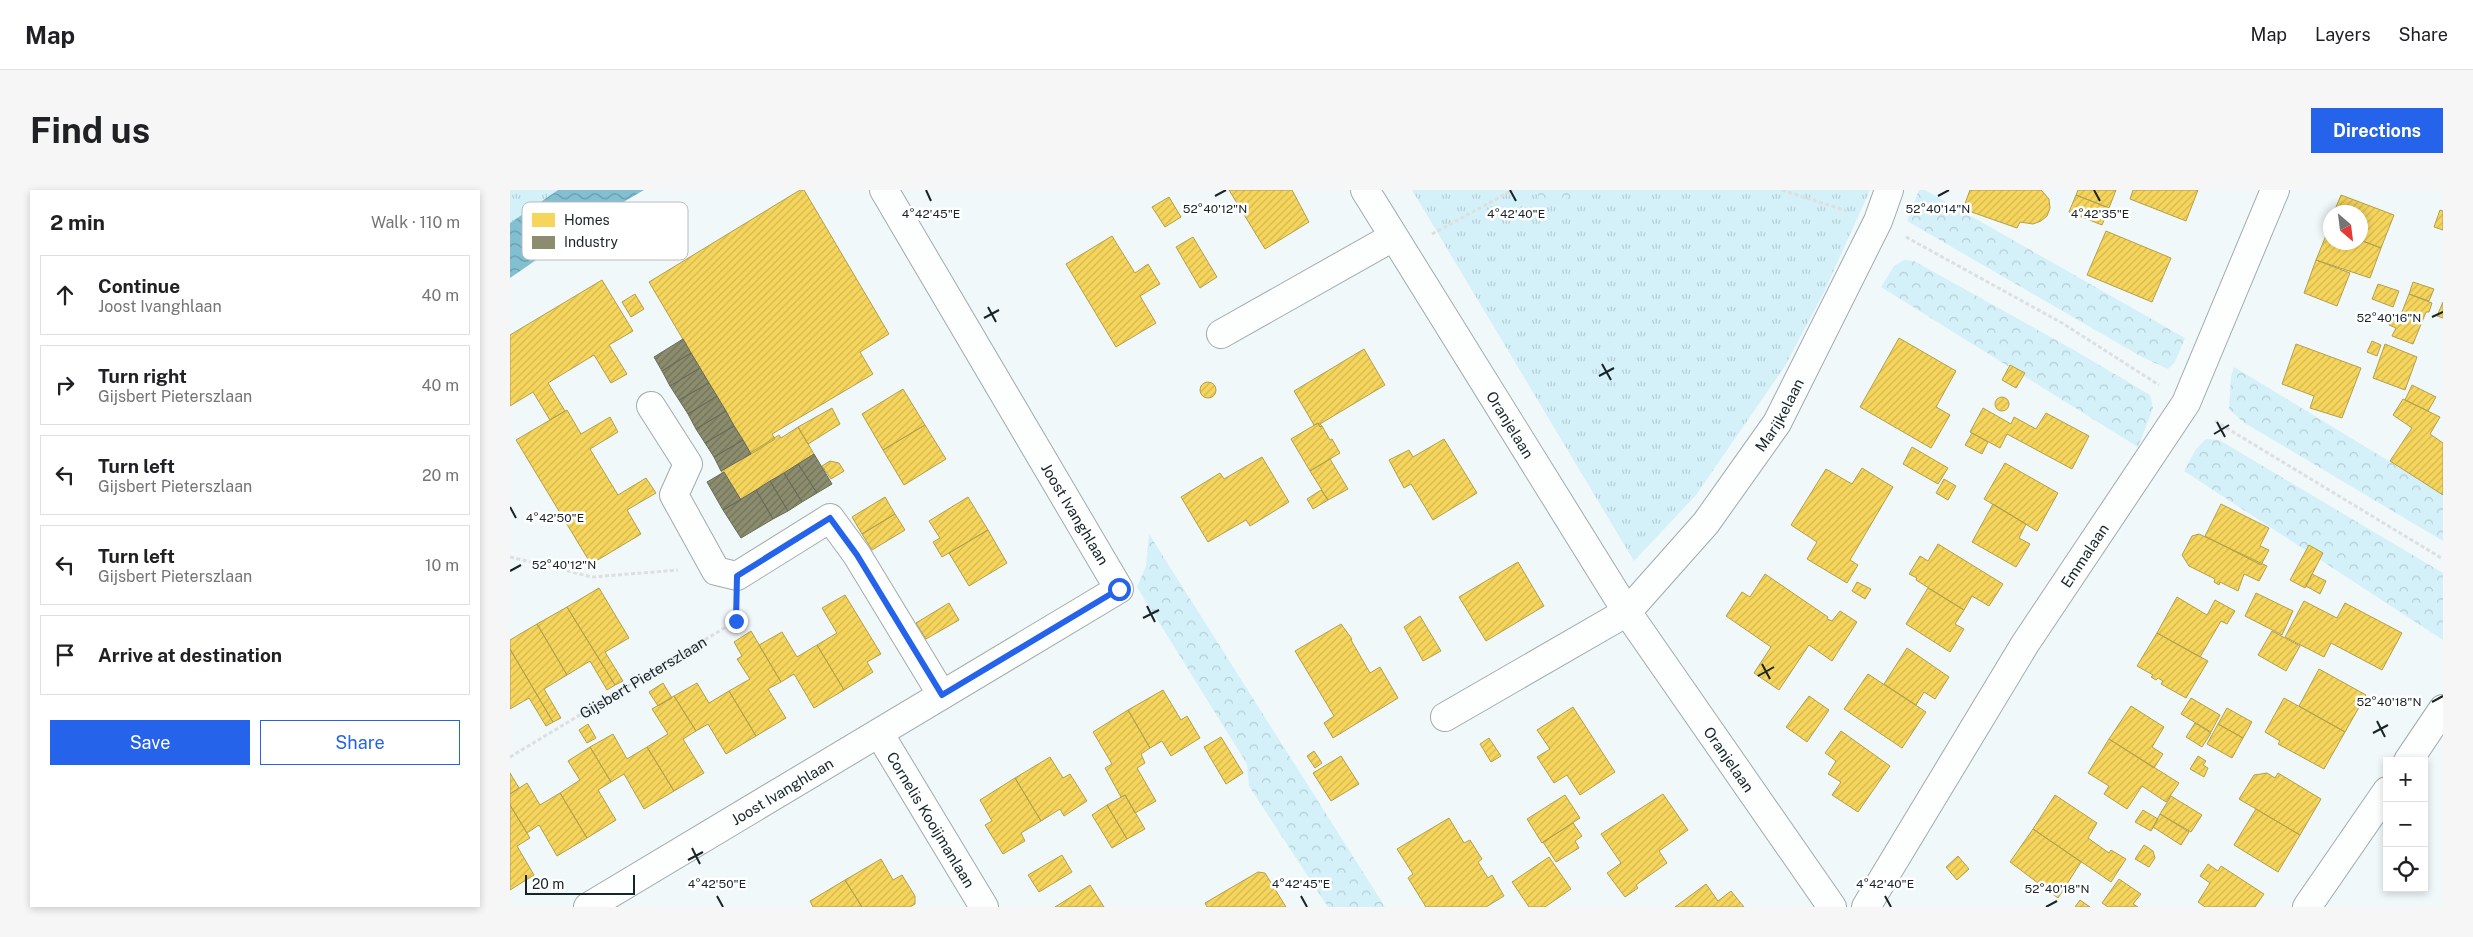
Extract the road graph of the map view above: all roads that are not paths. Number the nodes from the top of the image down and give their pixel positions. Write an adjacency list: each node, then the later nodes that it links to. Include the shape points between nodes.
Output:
1 (884, 190): 9 (street, Joost Ivanghlaan, via 1119,589)
2 (1365, 190): 5 (street, Oranjelaan)
3 (1889, 190): 8 (street, Marijkelaan, via 1878,222 1777,423 1706,523)
4 (2275, 190): 18 (street, Emmalaan, via 2186,403 2025,644)
5 (1397, 244): 6 (street); 8 (street, Oranjelaan)
6 (1221, 334)
7 (651, 406): 9 (street, via 688,464 674,495 727,573 830,518 857,555)
8 (1628, 612): 11 (street); 17 (street, Oranjelaan)
9 (942, 695): 12 (street, Joost Ivanghlaan)
10 (2443, 709): 13 (street)
11 (1445, 717)
12 (879, 733): 15 (street, Joost Ivanghlaan); 16 (street, Cornelis Kooijmanlaan)
13 (2411, 757)
14 (2383, 797): 19 (street)
15 (588, 907)
16 (984, 907)
17 (1832, 907)
18 (1866, 907)
19 (2307, 907)

